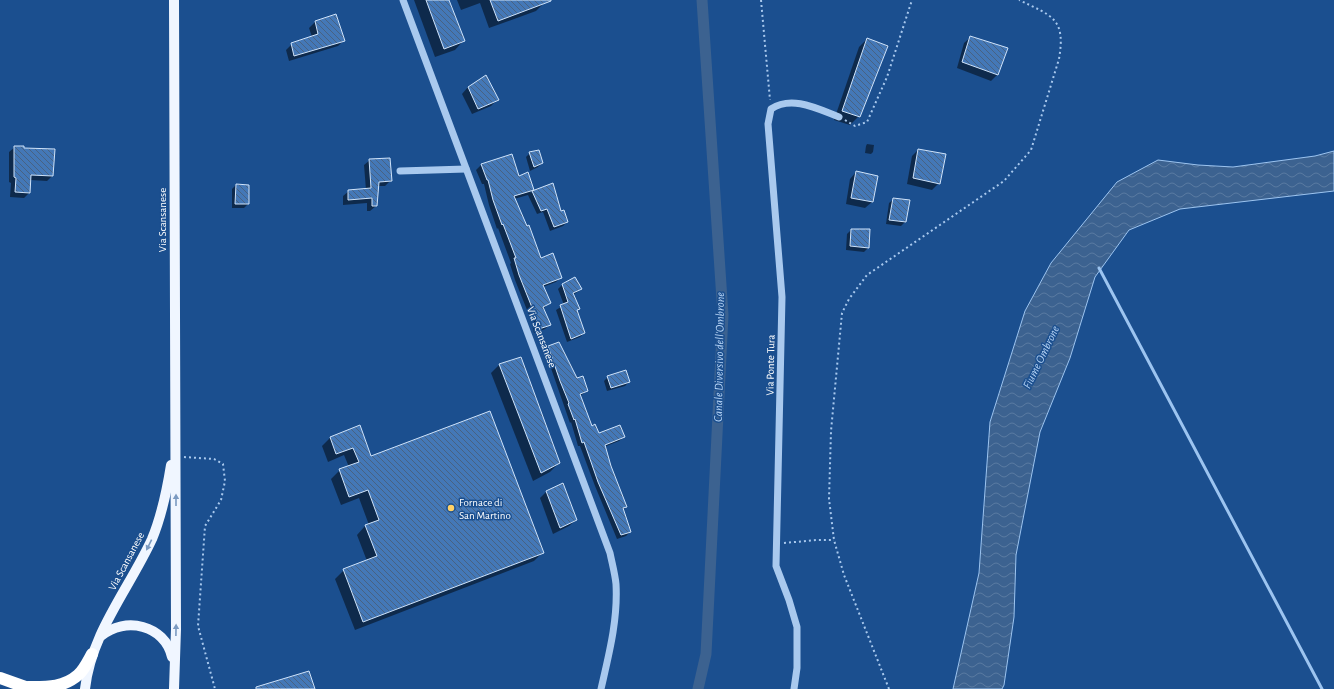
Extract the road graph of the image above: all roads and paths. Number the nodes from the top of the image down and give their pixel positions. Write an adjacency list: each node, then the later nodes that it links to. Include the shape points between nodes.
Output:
1 (174, 0): 10 (main road, Via Scansanese)
2 (403, 0): 8 (street, Via Scansanese)
3 (761, 0): 6 (path)
4 (912, 0): 7 (path, via 887,77 867,122 855,126)
5 (1019, 0): 12 (path, via 1054,19 1061,32 1062,43 1030,150 1004,181 867,275 842,313 831,431 829,499)
6 (774, 107): 7 (street, via 803,103); 23 (street, Via Ponte Tura, via 768,124 782,297 776,566 797,628)
7 (839, 117)
8 (466, 169): 9 (street); 22 (street, Via Scansanese, via 610,553 616,583 616,606 614,632)
9 (400, 171)
10 (174, 439): 11 (main road, Via Scansanese); 14 (main road, Via Scansanese, one-way to 14, via 166,494 152,537)
11 (176, 456): 16 (main road, Via Scansanese, one-way to 11); 21 (path, via 214,459 222,464 225,481 221,500 205,526 198,626)
12 (834, 540): 13 (path); 24 (path, via 844,575)
13 (788, 542)
14 (100, 636): 15 (main road, Via Scansanese); 16 (main road, via 119,626 134,624 148,628 165,642 172,655)
15 (92, 654): 18 (highway, via 79,674 68,682 59,686); 19 (main road, Via Scansanese)
16 (174, 669): 20 (main road, Via Scansanese)
17 (0, 678): 18 (highway)
18 (29, 688)
19 (84, 689)
20 (174, 689)
21 (215, 689)
22 (601, 689)
23 (794, 689)
24 (889, 689)

